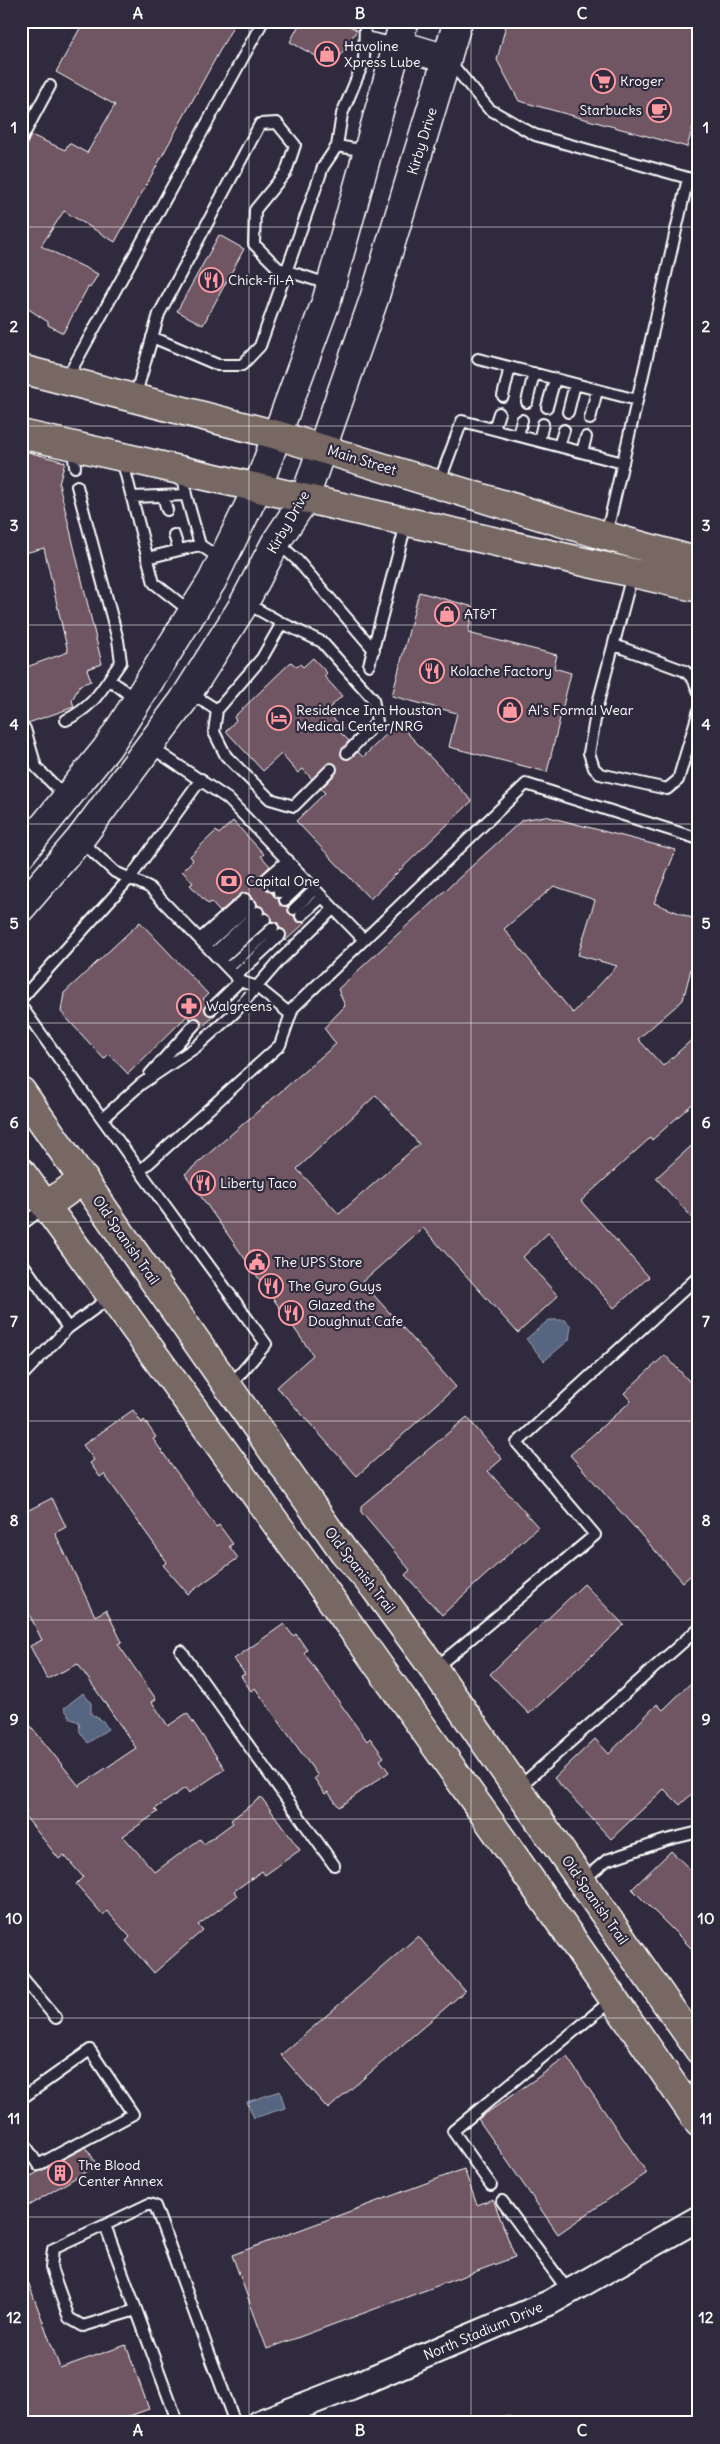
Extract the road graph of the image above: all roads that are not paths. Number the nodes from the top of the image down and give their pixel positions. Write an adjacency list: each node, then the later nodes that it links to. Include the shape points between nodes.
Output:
1 (263, 21): 19 (lane)
2 (365, 21): 5 (lane)
3 (458, 21): 6 (main road, Kirby Drive)
4 (401, 33): 5 (lane); 6 (main road); 10 (main road)
5 (365, 38): 9 (lane, via 364,61 342,114)
6 (447, 59): 24 (lane, via 489,109 535,135 688,178); 40 (main road, Kirby Drive, via 374,299)
7 (50, 86): 8 (lane)
8 (21, 140)
9 (337, 146): 10 (lane); 11 (lane, via 323,167)
10 (369, 152): 12 (main road)
11 (287, 272): 12 (lane); 13 (lane, via 260,346 242,365 218,365); 13 (lane, via 278,268 254,244 255,210 286,172 295,145 277,123 260,124 159,314)
12 (332, 285): 35 (main road)
13 (152, 337): 23 (lane)
14 (478, 359): 15 (lane)
15 (510, 367): 17 (lane); 22 (lane)
16 (21, 369): 19 (main road, Main Street)
17 (534, 374): 18 (lane); 25 (lane)
18 (554, 379): 20 (lane); 26 (lane)
19 (65, 381): 23 (main road, Main Street)
20 (575, 384): 21 (lane); 27 (lane)
21 (597, 390): 24 (lane); 29 (lane)
22 (503, 396)
23 (135, 398): 35 (main road, Main Street)
24 (637, 400): 43 (lane)
25 (527, 402)
26 (547, 407)
27 (568, 412)
28 (498, 413): 32 (lane)
29 (590, 419)
30 (522, 420): 36 (lane)
31 (543, 424): 38 (lane)
32 (494, 429): 36 (lane); 45 (lane, via 462,421)
33 (564, 430): 39 (lane)
34 (21, 434): 42 (main road, via 74,457)
35 (277, 435): 40 (main road, Main Street); 47 (main road)
36 (518, 436): 38 (lane)
37 (586, 437): 41 (lane)
38 (539, 441): 39 (lane)
39 (559, 446): 41 (lane)
40 (323, 448): 45 (main road, Main Street); 50 (main road, Kirby Drive)
41 (582, 452): 43 (lane)
42 (122, 458): 44 (main road); 49 (lane)
43 (623, 463): 54 (lane)
44 (184, 484): 47 (main road); 48 (lane); 56 (lane)
45 (438, 484): 54 (main road, Main Street)
46 (77, 486): 69 (lane, via 118,640 121,662)
47 (257, 489): 50 (main road); 59 (main road)
48 (163, 496): 49 (lane); 51 (lane)
49 (132, 497): 58 (lane)
50 (304, 500): 52 (main road); 55 (main road, Kirby Drive)
51 (167, 510)
52 (407, 523): 61 (main road); 67 (lane)
53 (174, 535): 57 (lane)
54 (606, 536): 60 (main road, Main Street)
55 (276, 542): 63 (main road, Kirby Drive); 67 (lane, via 297,560)
56 (200, 545): 57 (lane); 59 (lane)
57 (179, 550): 58 (lane)
58 (147, 558): 64 (lane, via 154,582)
59 (223, 560): 64 (main road)
60 (699, 562)
61 (632, 574): 62 (main road); 66 (lane)
62 (699, 588)
63 (244, 603): 65 (lane); 70 (main road, Kirby Drive)
64 (192, 613): 72 (main road)
65 (282, 624): 73 (lane, via 262,658); 79 (lane, via 322,642 373,699 380,726)
66 (614, 645): 71 (lane, via 685,671); 74 (lane, via 598,703 589,753 594,768 600,774 660,788 674,785)
67 (374, 650): 68 (lane)
68 (369, 665)
69 (109, 679): 72 (lane); 75 (lane, via 94,702)
70 (188, 692): 73 (lane); 78 (main road, Kirby Drive)
71 (699, 692)
72 (137, 700): 76 (main road)
73 (218, 710): 80 (lane, via 214,732 226,756 270,799 297,809)
74 (699, 710)
75 (66, 720)
76 (122, 725): 78 (main road); 82 (main road)
77 (27, 729): 82 (lane, via 36,767)
78 (150, 746): 81 (lane); 83 (main road, Kirby Drive)
79 (346, 753)
80 (331, 769)
81 (201, 779): 86 (lane, via 228,799); 87 (lane)
82 (67, 798): 85 (main road)
83 (80, 839): 87 (lane, via 115,872); 89 (main road, Kirby Drive)
84 (699, 839): 92 (lane, via 526,784)
85 (21, 854)
86 (297, 870): 86 (lane, via 276,889); 88 (lane)
87 (130, 878): 93 (lane, via 149,887); 98 (lane)
88 (318, 893): 90 (lane); 91 (lane)
89 (21, 908)
90 (333, 909): 92 (lane); 97 (lane)
91 (297, 912)
92 (364, 940): 101 (lane)
93 (203, 942): 94 (lane); 94 (lane, via 255,909)
94 (217, 957): 95 (lane)
95 (228, 968): 96 (lane); 96 (lane, via 276,932)
96 (238, 978): 97 (lane); 100 (lane)
97 (257, 986): 101 (lane); 103 (lane, via 235,1012 196,1047)
98 (21, 999)
99 (21, 1006): 105 (lane)
100 (212, 1009)
101 (289, 1013): 106 (lane, via 280,1045)
102 (195, 1024): 103 (lane)
103 (141, 1084): 105 (lane)
104 (21, 1091): 108 (main road, Old Spanish Trail)
105 (103, 1118): 106 (lane)
106 (140, 1171): 116 (lane, via 266,1344)
107 (21, 1172): 109 (main road)
108 (84, 1180): 109 (main road); 116 (main road, Old Spanish Trail)
109 (46, 1206): 110 (lane); 113 (main road)
110 (21, 1224)
111 (21, 1261): 114 (lane)
112 (699, 1276): 122 (lane, via 518,1444 595,1535)
113 (112, 1296): 114 (lane); 117 (main road)
114 (68, 1328): 115 (lane)
115 (21, 1377)
116 (228, 1388): 117 (main road); 118 (main road, Old Spanish Trail)
117 (198, 1414): 119 (main road)
118 (344, 1552): 119 (main road); 122 (main road, Old Spanish Trail, via 375,1588)
119 (314, 1577): 123 (main road)
120 (699, 1628): 124 (lane)
121 (181, 1651): 126 (lane)
122 (434, 1669): 123 (main road); 124 (main road, Old Spanish Trail)
123 (401, 1697): 129 (main road)
124 (517, 1788): 127 (main road, Old Spanish Trail)
125 (699, 1832): 127 (lane, via 607,1860)
126 (334, 1865)
127 (582, 1881): 128 (main road, Old Spanish Trail)
128 (611, 1924): 129 (main road); 133 (main road, Old Spanish Trail)
129 (580, 1950): 131 (main road)
130 (21, 1976): 132 (lane)
131 (614, 1999): 135 (main road); 137 (lane, via 452,2130)
132 (56, 2018)
133 (699, 2050)
134 (21, 2099): 136 (lane, via 90,2050 133,2114 38,2165)
135 (699, 2123)
136 (21, 2138)
137 (491, 2185)
138 (502, 2201): 141 (lane)
139 (699, 2218): 141 (street, North Stadium Drive)
140 (105, 2225): 142 (lane); 142 (lane, via 53,2249 52,2268 70,2318 83,2326); 144 (lane, via 149,2204 155,2206)
141 (569, 2292): 145 (street, North Stadium Drive, via 360,2384)
142 (136, 2310): 143 (lane)
143 (178, 2423)
144 (235, 2423)
145 (258, 2423)

